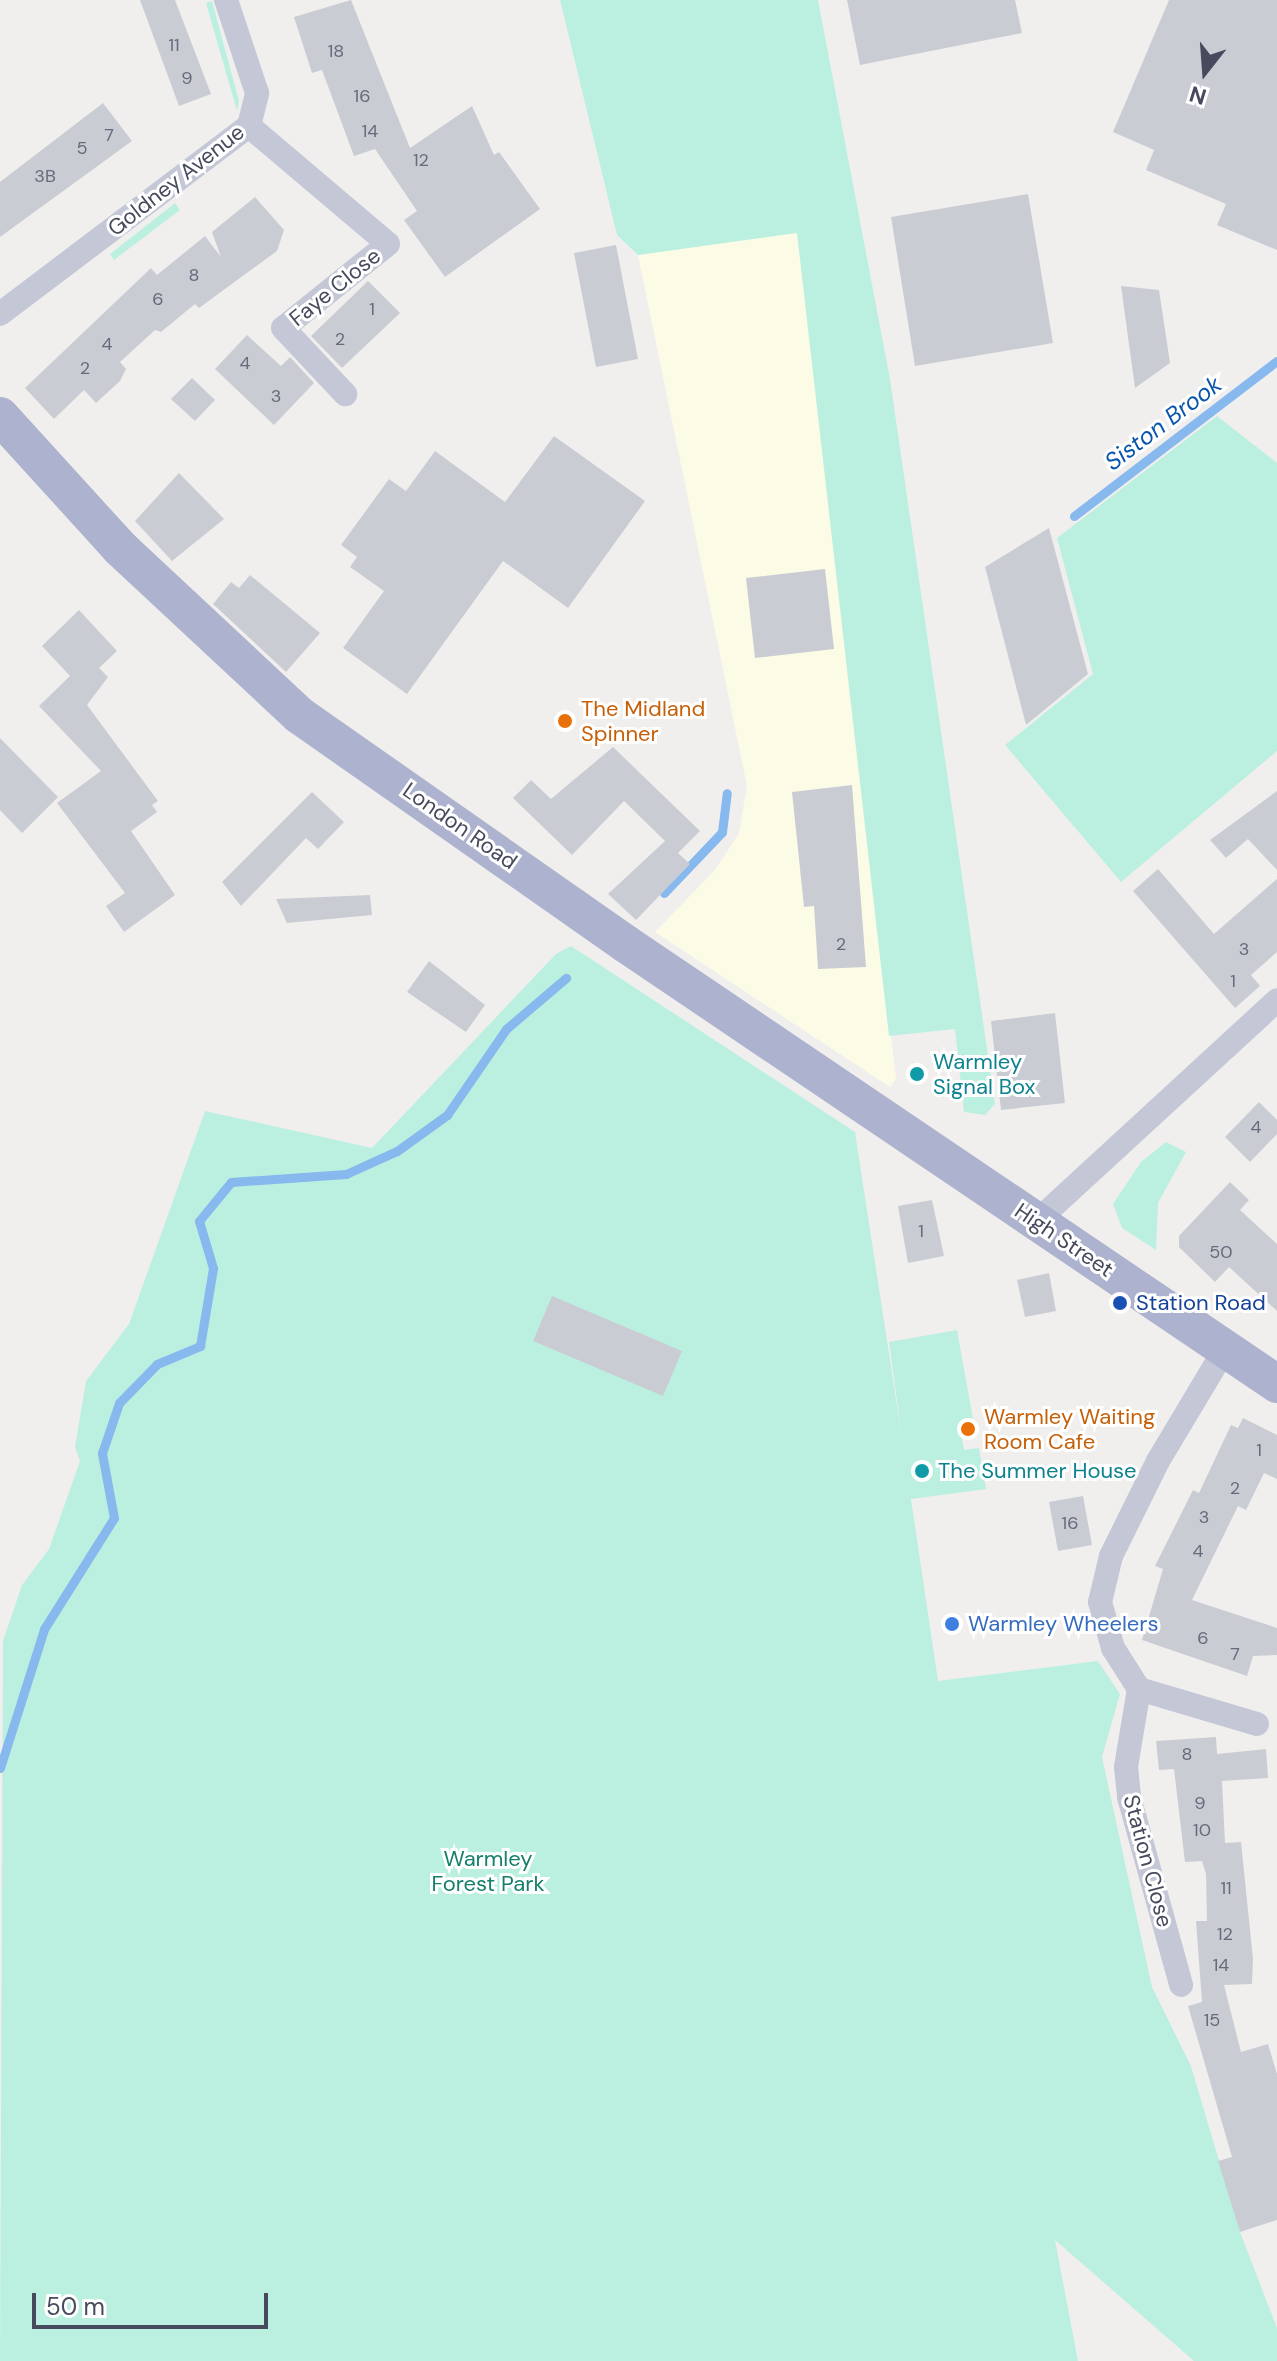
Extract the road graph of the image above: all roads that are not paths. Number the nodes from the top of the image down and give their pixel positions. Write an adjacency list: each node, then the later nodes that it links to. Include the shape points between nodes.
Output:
1 (226, 0): 2 (street, Goldney Avenue, via 257,93)
2 (249, 126): 3 (street, Goldney Avenue); 4 (street, Faye Close, via 388,244 283,328)
3 (0, 314)
4 (345, 394)
5 (0, 416): 7 (main road, London Road, via 120,548 299,715)
6 (1277, 1000): 8 (street)
7 (971, 1177): 8 (main road, High Street)
8 (1037, 1221): 9 (main road, High Street)
9 (1225, 1349): 10 (main road, High Street); 11 (street, via 1158,1461 1111,1556 1100,1602 1113,1648)
10 (1277, 1384)
11 (1139, 1689): 12 (street); 13 (street, Station Close, via 1126,1767 1129,1797)
12 (1257, 1724)
13 (1181, 1985)

